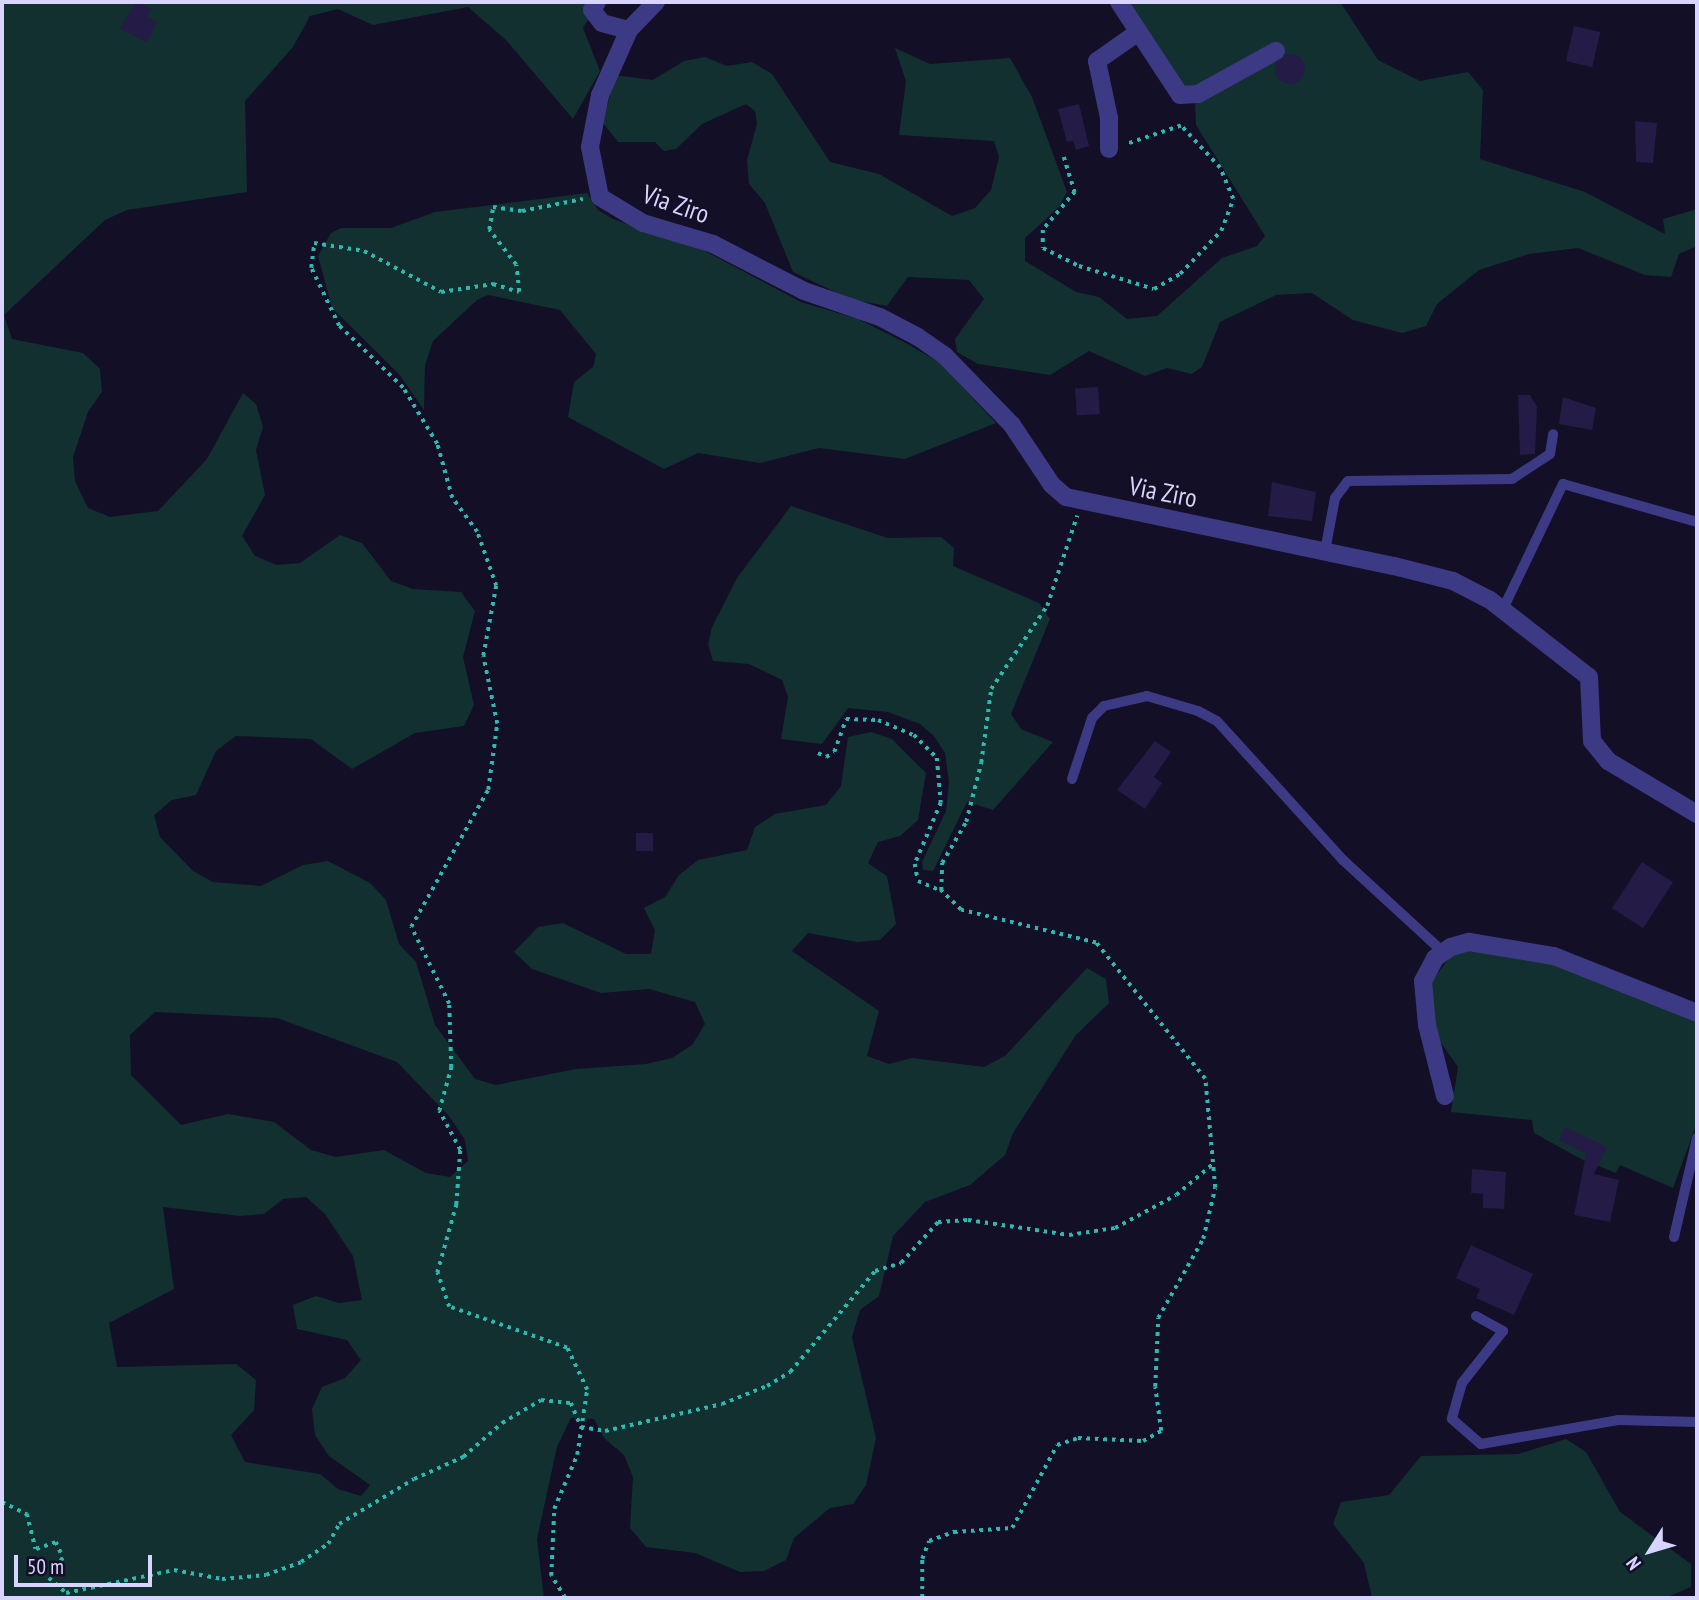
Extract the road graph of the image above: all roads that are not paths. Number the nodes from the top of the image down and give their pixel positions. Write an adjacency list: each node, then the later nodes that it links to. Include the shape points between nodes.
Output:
1 (597, 2): 4 (street, via 592,10 602,23)
2 (656, 2): 4 (street)
3 (1119, 2): 5 (street)
4 (629, 30): 10 (street, Via Ziro, via 592,128 590,147 600,197 643,223 713,244 804,291 880,317 918,337 945,356 1012,425 1052,485 1082,503)
5 (1137, 33): 6 (street, via 1180,95 1198,94); 7 (street, via 1097,61 1095,72 1110,118)
6 (1276, 51)
7 (1109, 149)
8 (1553, 434): 10 (lane, via 1549,454 1512,479 1348,481 1335,498)
9 (1697, 522): 11 (lane, via 1563,484)
10 (1325, 551): 11 (street, Via Ziro, via 1453,581)
11 (1503, 609): 13 (street, Via Ziro, via 1589,677 1592,741 1608,761)
12 (1072, 779): 14 (lane, via 1092,718 1104,706 1147,696 1198,711 1216,721 1343,859)
13 (1697, 814)
14 (1443, 952): 15 (street, via 1469,942 1554,956); 16 (street, via 1423,981 1423,998)
15 (1697, 1013)
16 (1445, 1096)
17 (1697, 1138): 18 (lane)
18 (1674, 1237)
19 (1476, 1316): 20 (lane, via 1503,1331 1462,1383 1452,1419 1481,1444 1618,1420)
20 (1697, 1422)

